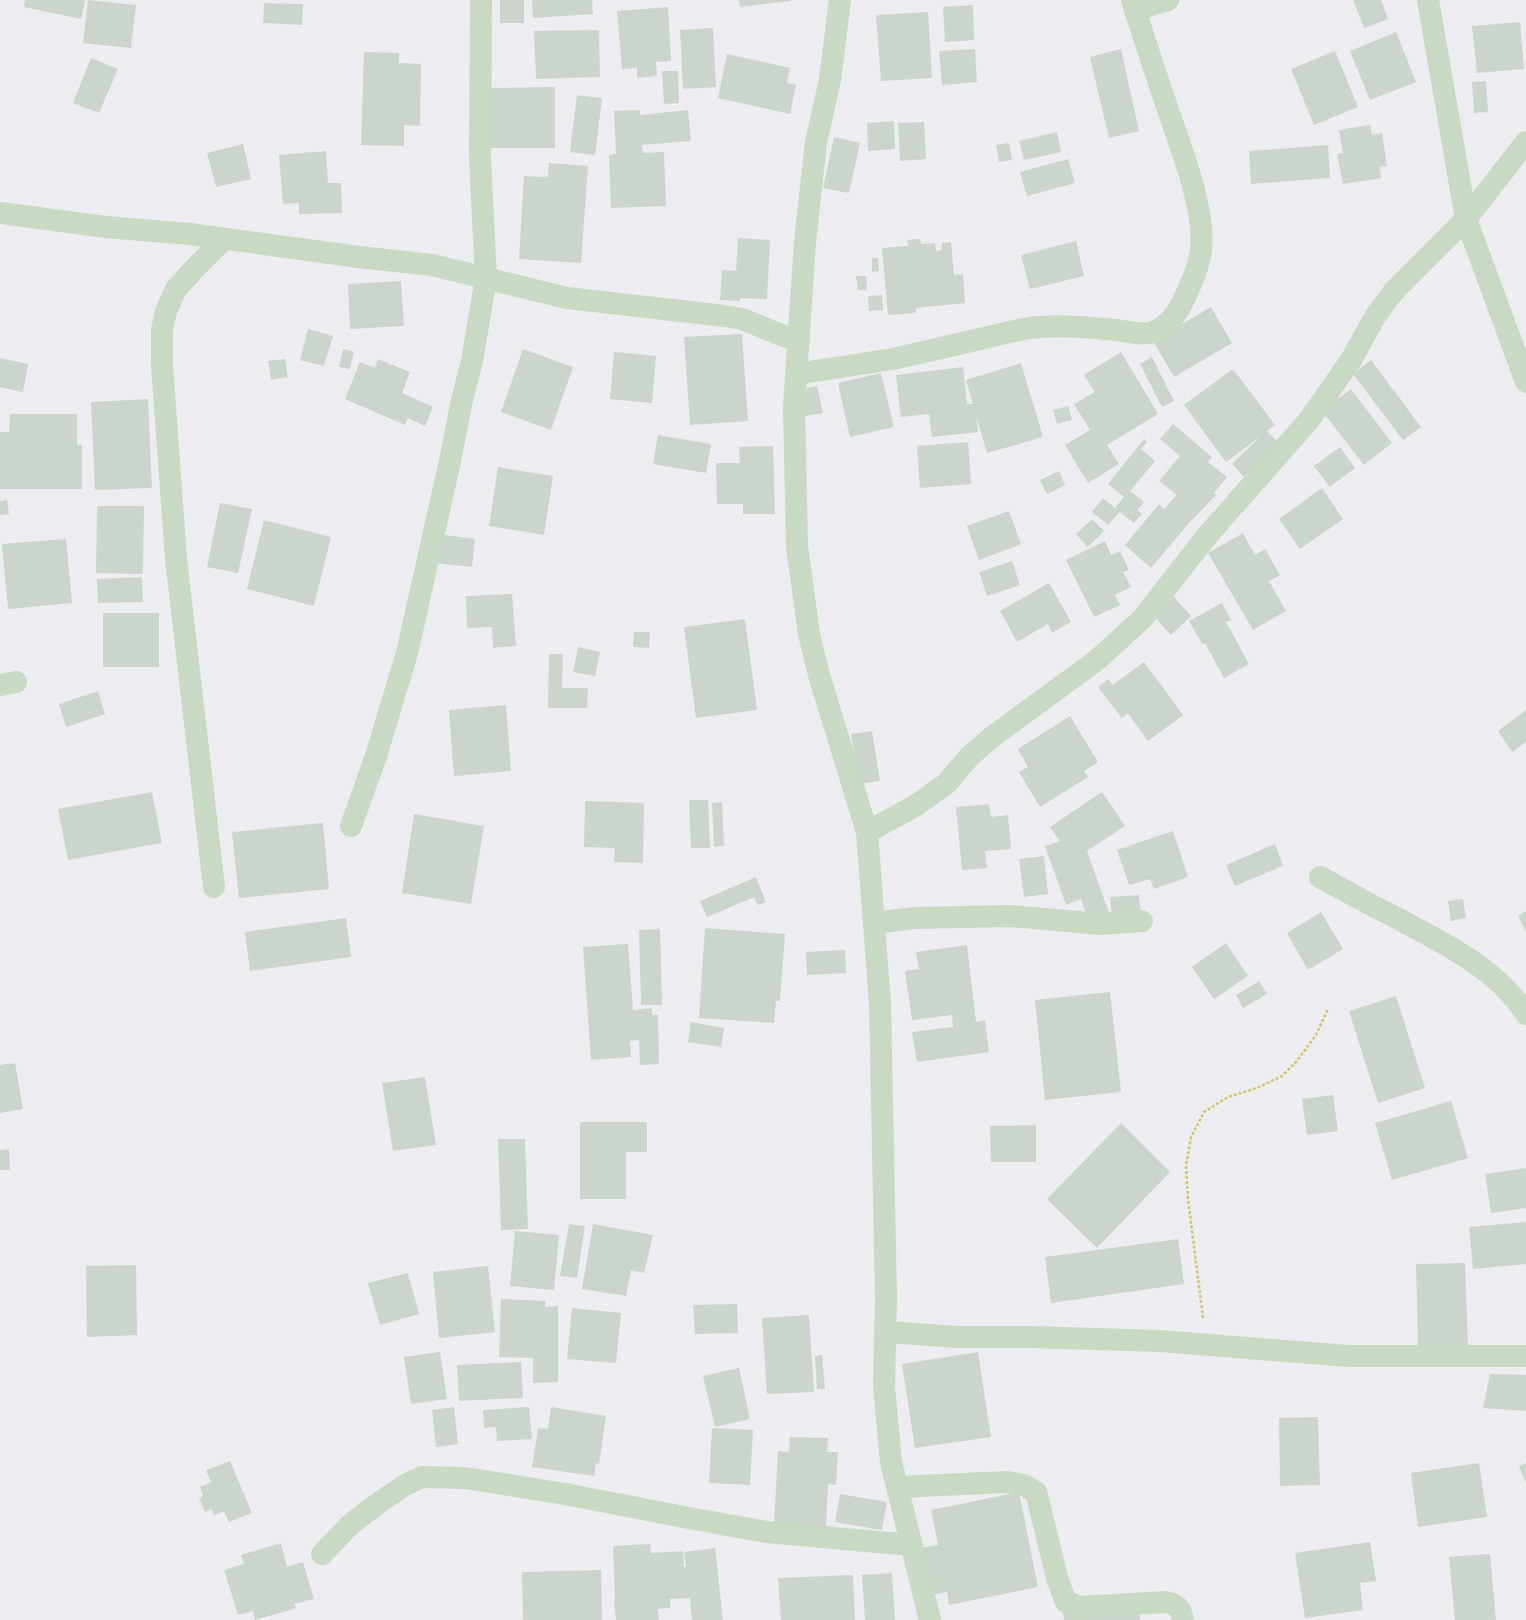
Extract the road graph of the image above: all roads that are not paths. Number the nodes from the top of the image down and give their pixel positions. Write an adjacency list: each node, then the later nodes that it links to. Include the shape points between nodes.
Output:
1 (481, 0): 10 (street, via 480,159)
2 (840, 0): 11 (street, via 830,80 816,142 805,242)
3 (1168, 0): 5 (street)
4 (1428, 0): 8 (street)
5 (1133, 5): 12 (street, via 1182,150 1201,224 1201,250 1197,267 1176,315 1168,323 1149,333 1041,326 893,359)
6 (1526, 142): 8 (street)
7 (0, 213): 9 (street)
8 (1466, 219): 13 (street); 15 (street, via 1394,291 1376,316 1351,360 1309,420 1206,537 1143,618 1097,660 981,746 946,784 915,806)
9 (224, 239): 10 (street, via 432,265); 17 (street, via 176,289 166,311 162,330 162,365 176,559)
10 (486, 278): 11 (street, via 567,298 730,317 756,324); 14 (street, via 472,361 407,652 376,756)
11 (799, 342): 12 (street)
12 (796, 374): 15 (street, via 794,406 797,546 809,634)
13 (1526, 382)
14 (351, 826)
15 (867, 832): 19 (street)
16 (1320, 877): 20 (street, via 1474,962 1517,1000)
17 (214, 887)
18 (1142, 921): 19 (street, via 1101,924 1010,916 914,918)
19 (875, 923): 21 (street, via 880,1003)
20 (1526, 1014)
21 (886, 1332): 22 (street, via 958,1337 1145,1340 1348,1356); 23 (street, via 884,1386 891,1462)
22 (1526, 1356)
23 (898, 1487): 24 (street); 27 (street, via 1007,1482 1024,1485 1036,1492 1058,1581 1066,1602 1080,1607 1174,1603 1180,1608)
24 (910, 1545): 25 (street, via 767,1532 465,1478 422,1477 405,1485 351,1524); 26 (street)
25 (322, 1554)
26 (930, 1620)
27 (1183, 1620)

